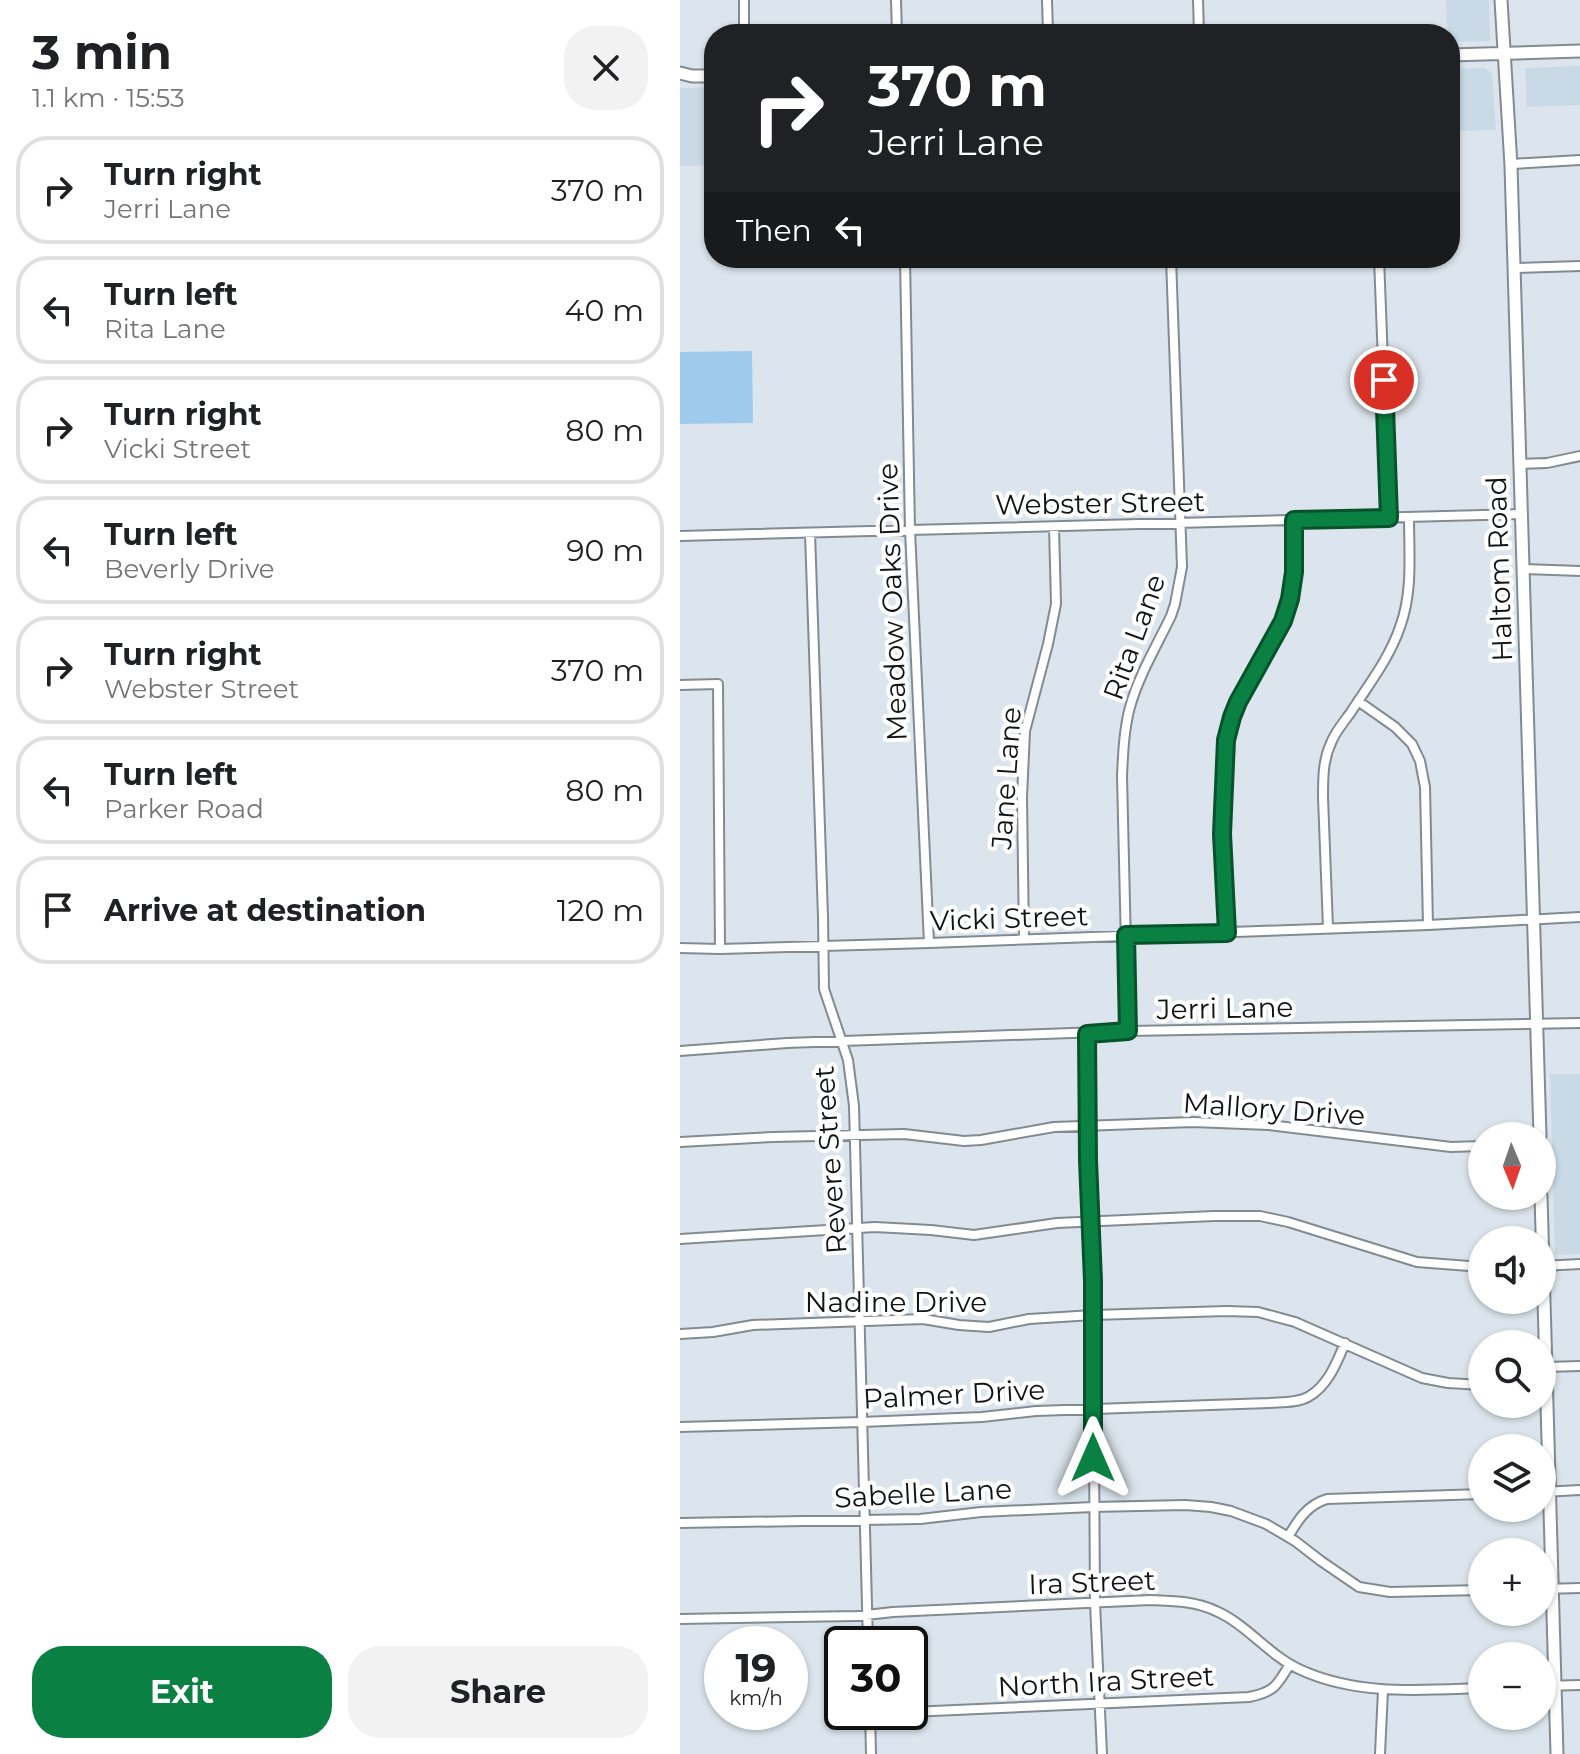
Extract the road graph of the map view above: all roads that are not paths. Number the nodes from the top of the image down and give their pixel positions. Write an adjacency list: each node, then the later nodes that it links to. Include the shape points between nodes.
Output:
1 (744, 0): 6 (street)
2 (896, 0): 7 (street)
3 (1047, 0): 8 (street)
4 (1198, 0): 9 (street)
5 (1501, 0): 11 (main road, Haltom Road)
6 (744, 24)
7 (897, 24)
8 (1048, 24)
9 (1199, 24)
10 (1580, 51): 11 (main road)
11 (1503, 54): 12 (main road); 16 (main road, Haltom Road)
12 (1460, 55)
13 (680, 73): 14 (main road)
14 (704, 76)
15 (1580, 160): 16 (street)
16 (1511, 164): 21 (main road, Haltom Road)
17 (1580, 266): 21 (street)
18 (905, 268): 30 (street, Meadow Oaks Drive)
19 (1171, 268): 28 (street, Rita Lane)
20 (1379, 268): 26 (street)
21 (1514, 268): 23 (main road, Haltom Road)
22 (1580, 456): 23 (street)
23 (1520, 464): 24 (main road, Haltom Road)
24 (1522, 514): 25 (street, Webster Street); 33 (main road, Haltom Road)
25 (1409, 517): 26 (street, Webster Street); 36 (street, via 1409,577 1400,626)
26 (1389, 518): 27 (street, Webster Street)
27 (1294, 520): 28 (street, Webster Street); 41 (street, via 1290,599 1235,710 1226,740 1222,834)
28 (1180, 523): 29 (street, Webster Street); 42 (street, Rita Lane, via 1182,567 1175,604 1129,711 1122,776)
29 (1054, 527): 30 (street, Webster Street); 43 (street, Jane Lane, via 1056,604 1025,731)
30 (910, 530): 31 (street, Webster Street); 44 (street, Meadow Oaks Drive)
31 (810, 533): 32 (street, Webster Street); 45 (street, Revere Street)
32 (680, 536)
33 (1523, 569): 34 (street); 38 (main road, Haltom Road)
34 (1580, 571)
35 (680, 685): 47 (street, via 718,684)
36 (1358, 701): 39 (street, via 1395,727 1420,761); 40 (street, via 1331,741 1323,777)
37 (1580, 917): 38 (street, Vicki Street)
38 (1534, 919): 39 (street, Vicki Street); 49 (main road, Haltom Road)
39 (1428, 925): 40 (street, Vicki Street)
40 (1328, 928): 41 (street, Vicki Street)
41 (1227, 933): 42 (street, Vicki Street)
42 (1126, 935): 43 (street, Vicki Street); 50 (street, Rita Lane)
43 (1024, 939): 44 (street, Vicki Street)
44 (929, 943): 45 (street, Vicki Street)
45 (823, 945): 47 (street, Vicki Street); 52 (street, Revere Street, via 824,989)
46 (680, 948): 47 (street, Vicki Street)
47 (720, 949)
48 (1580, 1023): 49 (street, Jerri Lane)
49 (1537, 1024): 50 (street, Jerri Lane); 54 (main road, Haltom Road)
50 (1128, 1031): 51 (street, Jerri Lane)
51 (1087, 1034): 52 (street, Jerri Lane); 55 (street)
52 (841, 1041): 53 (street, Jerri Lane); 56 (street, Revere Street, via 848,1060)
53 (680, 1051)
54 (1540, 1122)
55 (1087, 1127): 56 (street, Mallory Drive, via 964,1141); 58 (street, Mallory Drive, via 1239,1123); 59 (street)
56 (855, 1134): 57 (street, Mallory Drive); 60 (street, Revere Street)
57 (680, 1142)
58 (1468, 1146)
59 (1090, 1222): 60 (street, via 974,1235); 64 (street, via 1260,1216 1402,1259); 65 (street)
60 (857, 1228): 61 (street); 66 (street, Revere Street)
61 (680, 1239)
62 (1580, 1264): 63 (street)
63 (1556, 1265)
64 (1468, 1267)
65 (1093, 1315): 66 (street, Nadine Drive, via 989,1327 923,1319); 68 (street, Nadine Drive, via 1258,1312); 72 (street)
66 (860, 1321): 67 (street, Nadine Drive); 73 (street, Revere Street)
67 (680, 1334)
68 (1345, 1343): 71 (street, Nadine Drive, via 1422,1378); 72 (street, Palmer Drive, via 1327,1380 1295,1401)
69 (1580, 1366): 70 (street)
70 (1556, 1367)
71 (1468, 1384)
72 (1093, 1409): 73 (street, Palmer Drive); 78 (street)
73 (862, 1422): 74 (street, Palmer Drive); 79 (street, Revere Street)
74 (680, 1427)
75 (1580, 1490): 76 (street)
76 (1556, 1491)
77 (1468, 1494): 81 (street, via 1327,1499 1306,1510)
78 (1093, 1507): 79 (street, Sabelle Lane); 81 (street, Sabelle Lane, via 1211,1507 1266,1524); 85 (street)
79 (865, 1519): 80 (street, Sabelle Lane); 86 (street, Revere Street)
80 (680, 1523)
81 (1288, 1537): 84 (street, Sabelle Lane, via 1348,1581 1370,1590)
82 (1580, 1588): 83 (street)
83 (1556, 1589)
84 (1468, 1591)
85 (1095, 1603): 86 (street, Ira Street); 89 (street, Ira Street, via 1150,1600 1202,1605); 94 (street)
86 (867, 1615): 87 (street, Ira Street); 88 (street, Revere Street)
87 (680, 1619)
88 (867, 1626)
89 (1290, 1664): 93 (street, Ira Street, via 1316,1677); 94 (street, North Ira Street, via 1265,1694)
90 (1580, 1685): 91 (street)
91 (1556, 1686): 100 (main road)
92 (1468, 1689): 93 (street, Ira Street)
93 (1383, 1690): 99 (street)
94 (1099, 1703): 95 (street, North Ira Street); 98 (street)
95 (928, 1711)
96 (870, 1730): 97 (street)
97 (871, 1754)
98 (1102, 1754)
99 (1380, 1754)
100 (1557, 1754)

